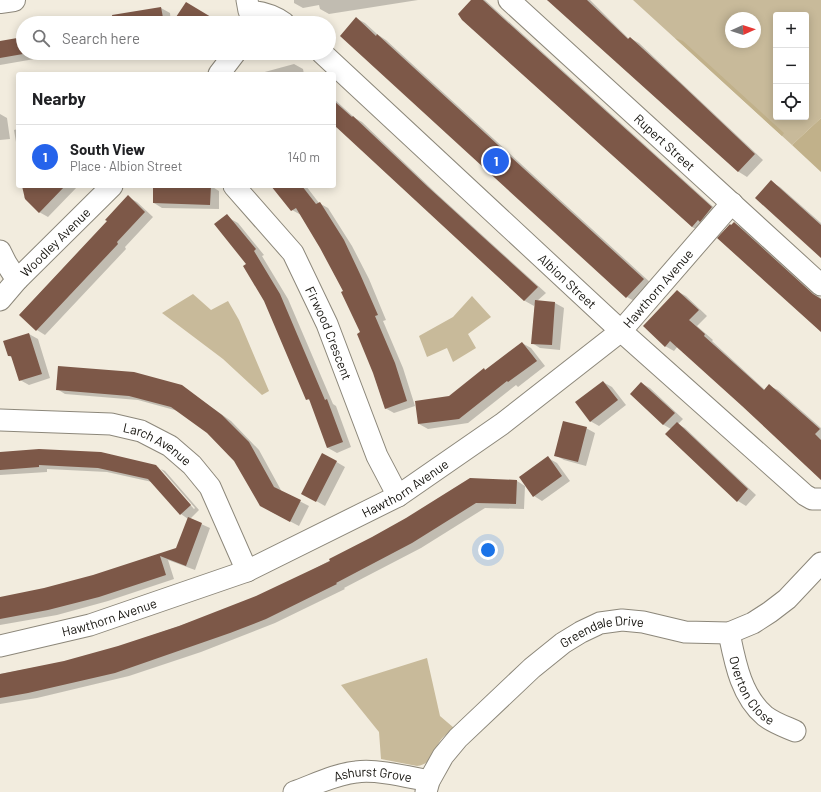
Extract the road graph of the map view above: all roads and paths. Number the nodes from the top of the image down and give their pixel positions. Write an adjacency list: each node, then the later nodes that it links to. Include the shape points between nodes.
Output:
1 (14, 0): 3 (street)
2 (509, 0): 11 (street, Rupert Street)
3 (0, 2)
4 (248, 11): 5 (street)
5 (273, 16)
6 (230, 60): 8 (street)
7 (330, 60): 16 (street, Albion Street)
8 (221, 72)
9 (110, 188): 13 (street, Woodley Avenue)
10 (236, 188): 18 (street, Firwood Crescent, via 293,253 327,324 377,456)
11 (732, 203): 14 (street, Rupert Street); 16 (street, Hawthorn Avenue)
12 (0, 252): 13 (street)
13 (17, 280): 15 (street, Woodley Avenue)
14 (821, 285)
15 (0, 300)
16 (621, 331): 18 (street, Hawthorn Avenue, via 502,424); 19 (street, Albion Street, via 805,495)
17 (1, 419): 21 (street, Larch Avenue, via 111,424 141,431 170,446 192,465 210,487)
18 (398, 496): 21 (street, Hawthorn Avenue)
19 (820, 500)
20 (821, 563): 22 (street, Greendale Drive, via 787,599 753,623)
21 (248, 571): 23 (street, Hawthorn Avenue, via 90,625)
22 (730, 633): 24 (street, Overton Close, via 736,666 747,695); 25 (street, Greendale Drive, via 685,632 622,620 600,623 581,632 532,668 458,738 443,756)
23 (0, 646)
24 (782, 731)
25 (428, 786): 26 (street, Ashurst Grove, via 393,774 356,772)
26 (294, 792)

